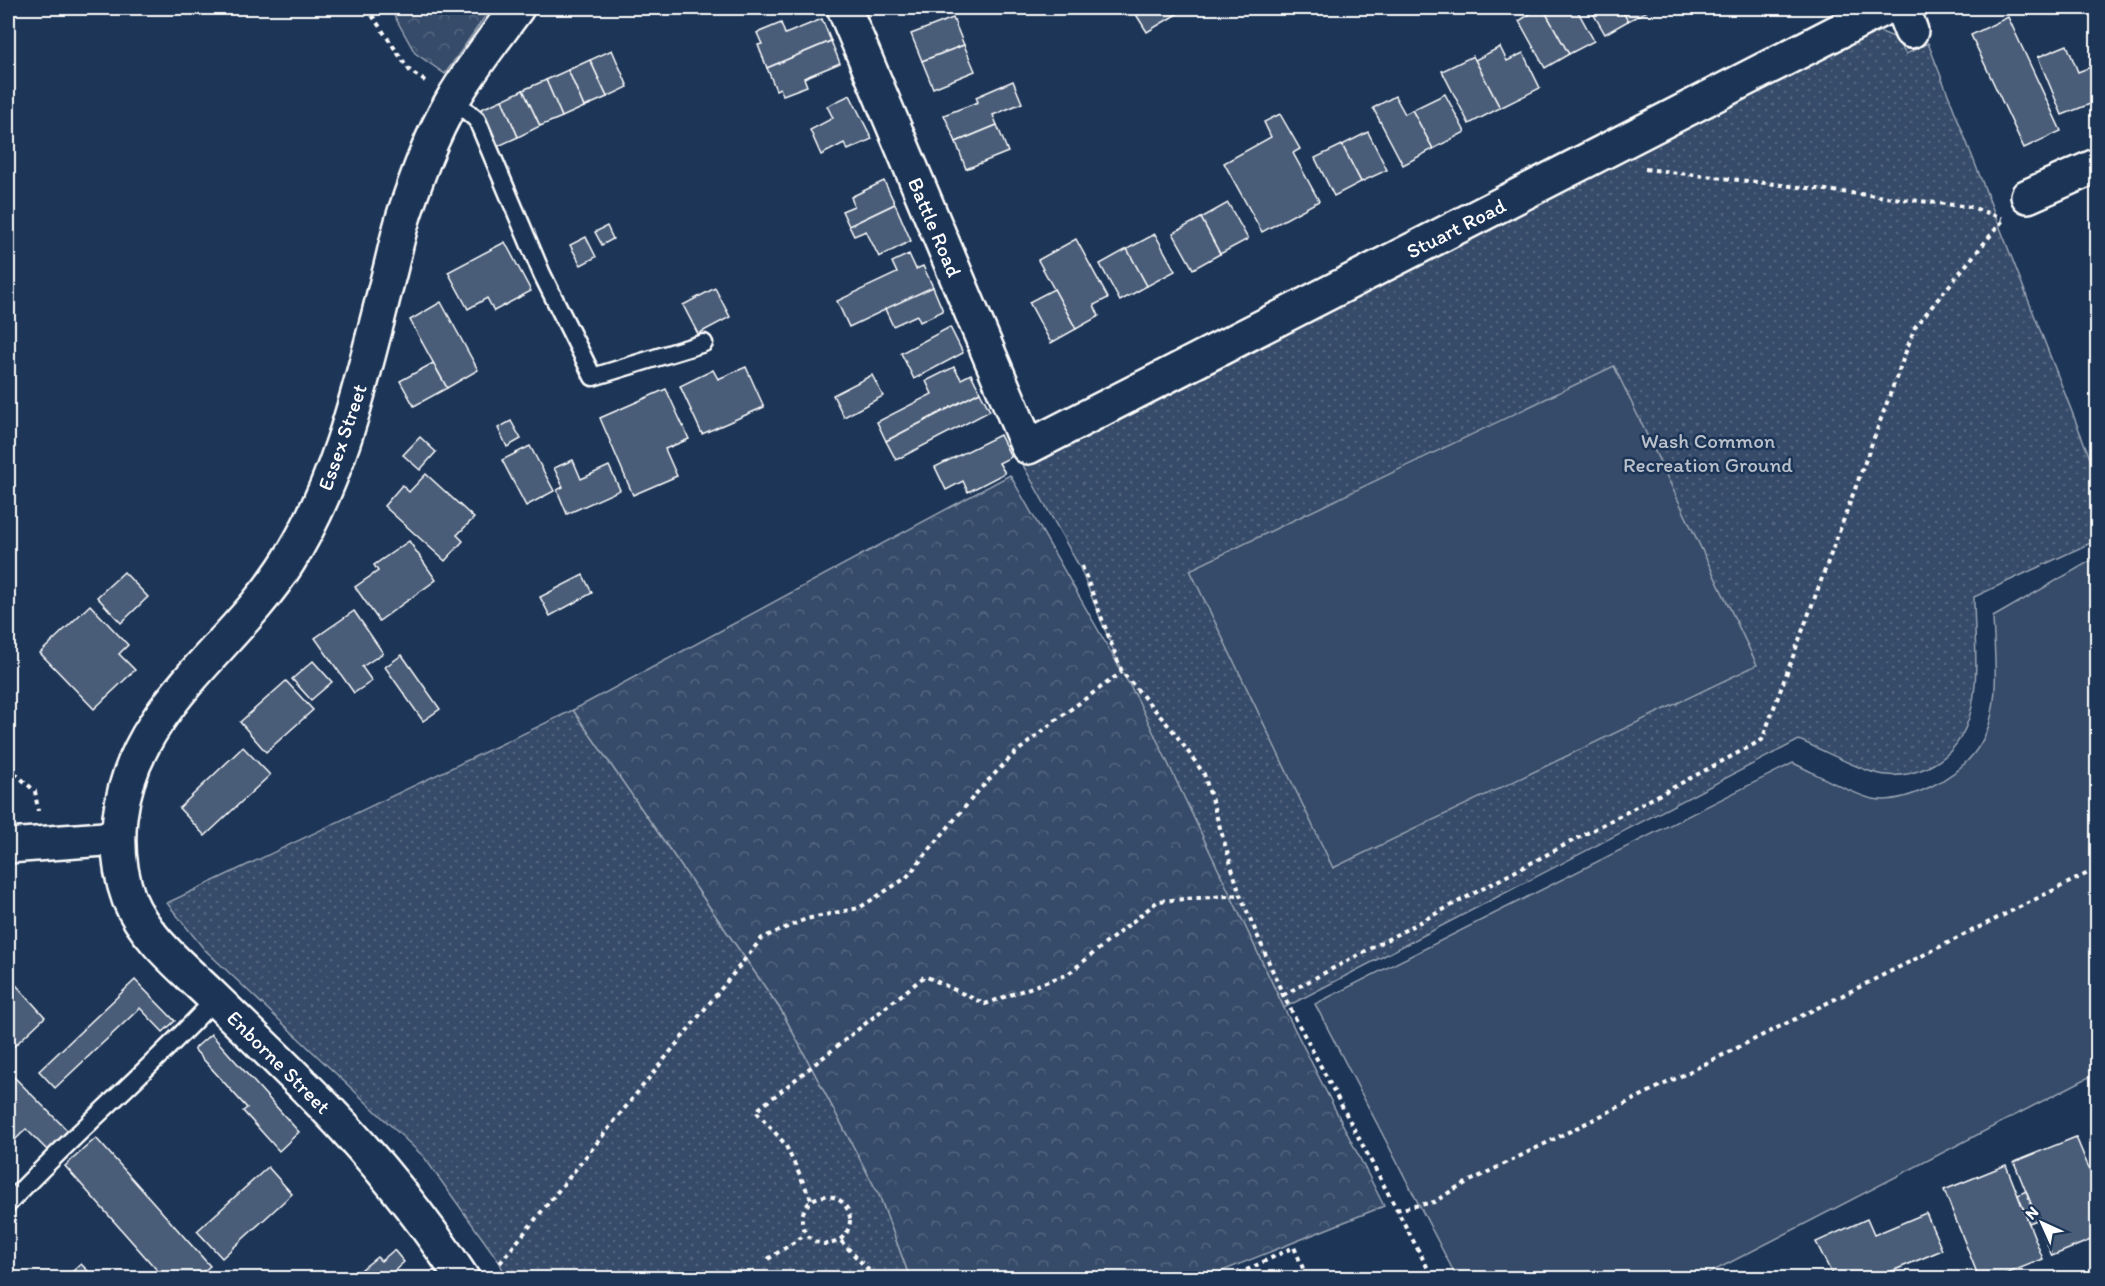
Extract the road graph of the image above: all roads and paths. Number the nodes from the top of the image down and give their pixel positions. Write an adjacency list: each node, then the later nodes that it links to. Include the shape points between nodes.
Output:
1 (367, 8): 5 (path, via 410,71)
2 (517, 8): 5 (street, Essex Street)
3 (844, 8): 11 (street, Battle Road)
4 (1884, 8): 11 (street, Stuart Road)
5 (453, 99): 10 (lane, via 477,120 542,274 593,377); 15 (street, Essex Street, via 435,134 404,216 354,409 312,519 287,564 244,620 194,672 156,720 123,793)
6 (2097, 165): 8 (street)
7 (1643, 169): 9 (path, via 1971,207)
8 (2028, 196): 9 (path)
9 (2004, 219): 20 (path, via 1915,327 1762,740)
10 (704, 343)
11 (1028, 447)
12 (1082, 567): 13 (path)
13 (1122, 672): 19 (path, via 1204,774); 28 (path, via 1013,755 906,878 860,908 807,919 762,938)
14 (8, 767): 16 (path, via 35,792)
15 (118, 838): 16 (street); 21 (street, Enborne Street, via 120,867 139,919)
16 (42, 844): 17 (street)
17 (8, 846)
18 (2097, 868): 24 (path, via 1434,1202)
19 (1240, 895): 20 (path); 22 (path, via 1158,900 1068,974 985,1004 925,976 756,1111 785,1144)
20 (1283, 995): 24 (path)
21 (215, 999): 23 (lane, via 175,1043 55,1154); 29 (street, Enborne Street, via 327,1109 394,1184)
22 (811, 1199): 25 (path, via 801,1216); 26 (path, via 830,1195 846,1205 851,1224)
23 (8, 1204)
24 (1396, 1210): 33 (path)
25 (805, 1235): 26 (path, via 822,1245); 27 (path)
26 (841, 1241): 30 (path)
27 (768, 1259)
28 (500, 1263)
29 (462, 1278)
30 (876, 1278)
31 (1230, 1278): 32 (path, via 1294,1247)
32 (1307, 1278)
33 (1433, 1278)

